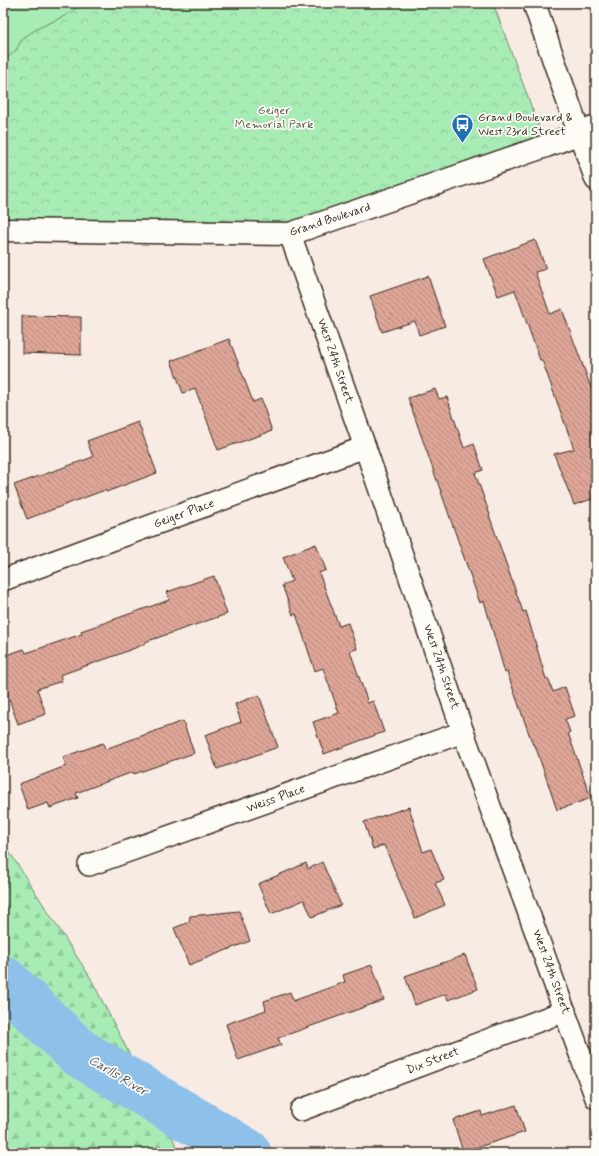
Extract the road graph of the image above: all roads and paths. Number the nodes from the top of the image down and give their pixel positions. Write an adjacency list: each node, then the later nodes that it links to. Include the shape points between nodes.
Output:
1 (534, 3): 2 (street)
2 (588, 130): 3 (street); 5 (street, Grand Boulevard)
3 (596, 180)
4 (3, 230): 5 (street, Grand Boulevard)
5 (290, 234): 6 (street, West 24th Street)
6 (366, 447): 7 (street, Geiger Place); 8 (street, West 24th Street)
7 (3, 580)
8 (464, 732): 9 (street, Weiss Place); 10 (street, West 24th Street)
9 (89, 865)
10 (564, 1011): 11 (street, West 24th Street); 12 (street, Dix Street)
11 (596, 1098)
12 (301, 1110)

